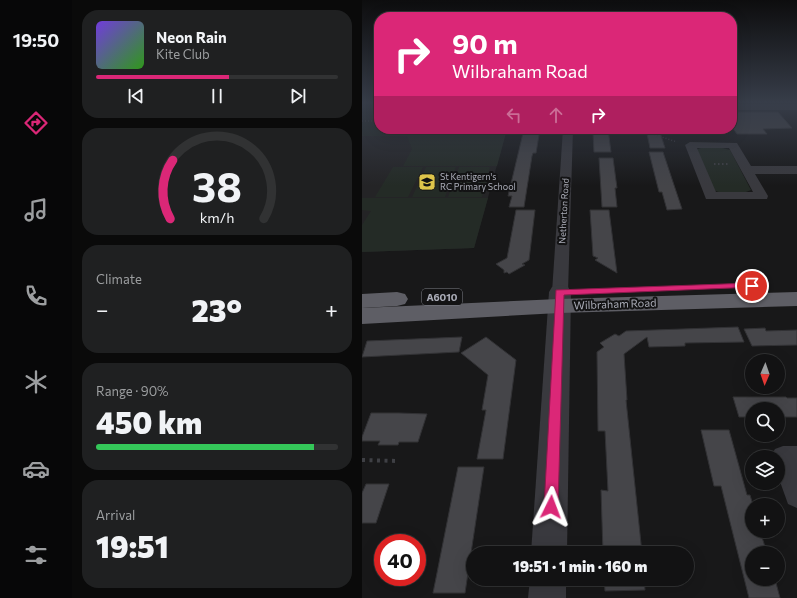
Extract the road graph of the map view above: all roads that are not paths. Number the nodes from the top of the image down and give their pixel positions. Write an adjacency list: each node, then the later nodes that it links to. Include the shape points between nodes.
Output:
1 (568, 134): 5 (street, Netherton Road)
2 (745, 167): 2 (street, via 762,196 711,196 690,145 732,144); 3 (street)
3 (797, 170)
4 (797, 284): 5 (highway, Wilbraham Road / A6010)
5 (559, 299): 6 (highway, Wilbraham Road / A6010); 7 (highway, Wilbraham Road / A6010); 8 (highway, Wilbraham Road / A6010); 11 (street)
6 (797, 299)
7 (362, 301)
8 (362, 316)
9 (797, 456): 10 (street, via 783,456)
10 (797, 496)
11 (549, 546)
12 (548, 586): 13 (street)
13 (547, 598)

